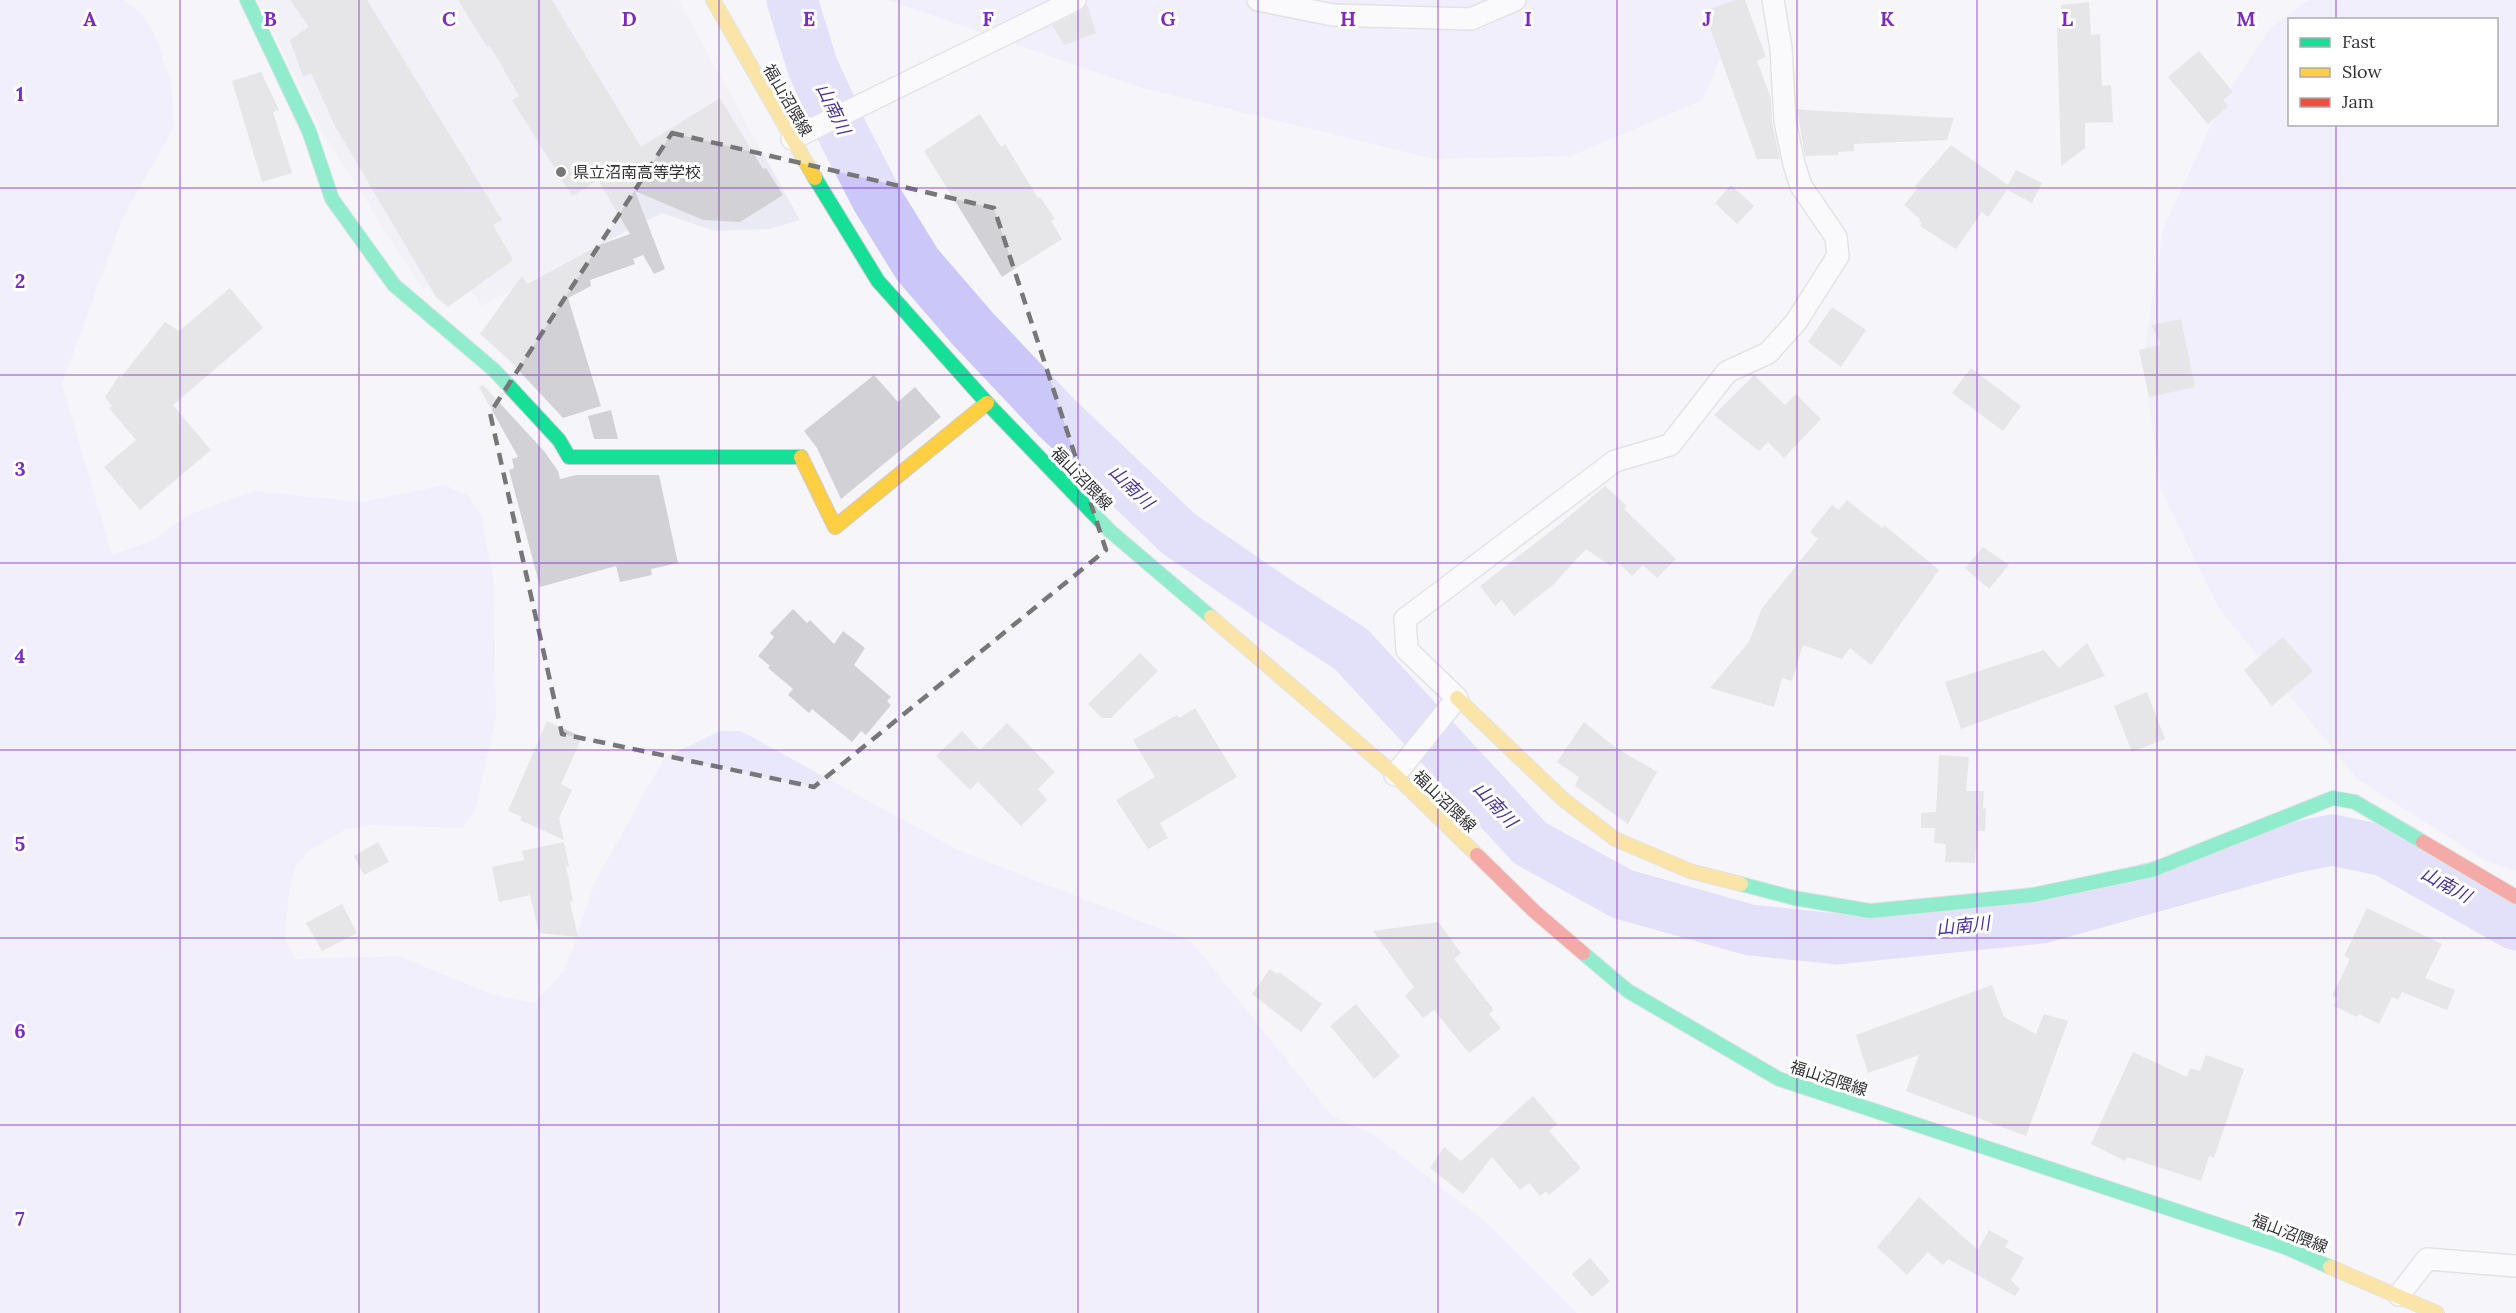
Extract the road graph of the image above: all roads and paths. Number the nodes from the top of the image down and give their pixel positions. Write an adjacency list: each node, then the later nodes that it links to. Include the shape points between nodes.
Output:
1 (247, 0): 8 (main road, via 309,131 332,199 394,285 494,370 559,440 569,457 801,456 835,528)
2 (713, 0): 7 (main road, 福山沼隈線)
3 (1075, 0): 7 (street)
4 (1258, 0): 5 (street, via 1333,15 1471,19)
5 (1515, 0)
6 (1773, 0): 9 (street, via 1781,48 1785,121 1794,164 1801,186 1836,237 1838,256 1796,322 1768,353 1727,372 1670,445 1615,461 1405,619 1407,650)
7 (800, 134): 8 (main road, 福山沼隈線, via 878,281)
8 (987, 403): 10 (main road, 福山沼隈線, via 1110,531)
9 (1455, 701): 10 (street); 11 (main road, via 1564,800 1616,839 1690,871 1794,898 1870,911 2033,895 2152,870 2333,798 2355,802)
10 (1395, 775): 13 (main road, 福山沼隈線, via 1534,910 1628,991 1779,1079 2285,1247)
11 (2516, 897)
12 (2516, 1266): 13 (street, via 2427,1259)
13 (2394, 1304): 14 (main road, 福山沼隈線)
14 (2437, 1313)

